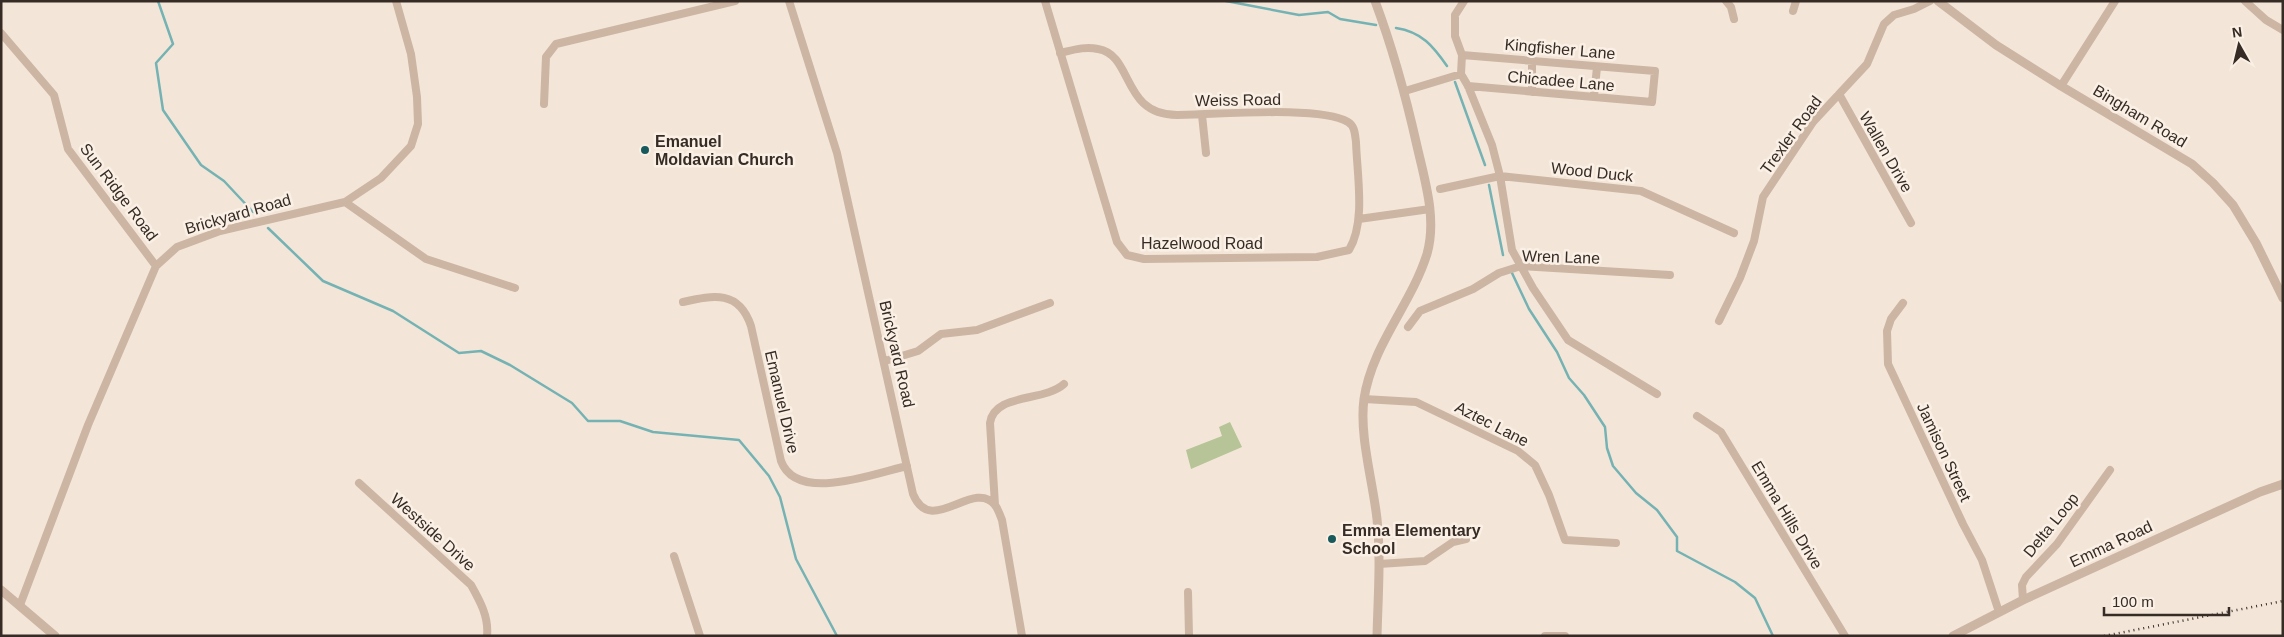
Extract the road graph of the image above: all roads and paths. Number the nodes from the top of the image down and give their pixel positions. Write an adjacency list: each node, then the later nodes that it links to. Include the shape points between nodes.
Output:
1 (396, 1): 34 (street, Brickyard Road, via 411,54 418,124 412,146 382,178)
2 (735, 1): 29 (street, via 556,44 546,57)
3 (788, 1): 49 (street, Brickyard Road, via 837,152)
4 (1045, 1): 17 (street, Hazelwood Road)
5 (1376, 1): 24 (street)
6 (1464, 1): 18 (street, via 1455,15 1455,36)
7 (1726, 1): 14 (street)
8 (1796, 1): 13 (street)
9 (1930, 1): 26 (street, Trexler Road, via 1894,15 1884,24 1867,64)
10 (1938, 1): 23 (street, Bingham Road, via 1995,44)
11 (2116, 1): 23 (street)
12 (2245, 1): 15 (street)
13 (1793, 11)
14 (1734, 19)
15 (2283, 30)
16 (1, 33): 39 (street, Sun Ridge Road, via 54,95 68,149)
17 (1060, 53): 30 (street, Weiss Road, via 1100,49 1116,60 1142,104 1163,115); 36 (street, Hazelwood Road, via 1117,242 1127,255 1144,259 1317,257 1349,250 1356,239)
18 (1462, 55): 19 (street, Kingfisher Lane); 21 (street)
19 (1532, 60): 20 (street, Kingfisher Lane); 25 (street)
20 (1597, 67): 27 (street); 28 (street, Kingfisher Lane, via 1655,70)
21 (1461, 74): 22 (street); 24 (street)
22 (1468, 86): 25 (street, Chicadee Lane); 32 (street, via 1492,145)
23 (2061, 86): 43 (street, Bingham Road, via 2192,164 2213,182 2256,243)
24 (1404, 92): 35 (street)
25 (1532, 92): 27 (street, Chicadee Lane)
26 (1839, 94): 37 (street, Wallen Drive); 47 (street, Trexler Road, via 1813,122 1763,197 1754,242)
27 (1594, 97): 28 (street, Chicadee Lane)
28 (1652, 102)
29 (544, 104)
30 (1202, 115): 31 (street); 36 (street, Weiss Road, via 1290,113 1332,116 1349,123 1356,142)
31 (1206, 153)
32 (1500, 176): 33 (street, Wood Duck); 38 (street, Wood Duck, via 1641,191); 40 (street, via 1512,250)
33 (1440, 189)
34 (345, 202): 39 (street, Brickyard Road, via 220,230 177,247); 42 (street, via 426,259)
35 (1430, 209): 36 (street); 52 (street, via 1427,253 1372,366)
36 (1359, 219)
37 (1911, 223)
38 (1734, 233)
39 (156, 266): 66 (street, Brickyard Road, via 88,425)
40 (1521, 266): 41 (street, Wren Lane); 48 (street, Wren Lane, via 1499,273 1473,289 1420,311); 51 (street, via 1568,340)
41 (1670, 275)
42 (515, 288)
43 (2283, 298)
44 (683, 302): 54 (street, Emanuel Drive, via 707,297 722,298 735,301 746,312 782,461 789,474 829,484)
45 (1050, 302): 49 (street, via 977,330 941,334 913,354)
46 (1903, 303): 67 (street, Jamison Street, via 1891,318 1888,364 1982,560)
47 (1719, 321)
48 (1408, 327)
49 (885, 361): 54 (street, Brickyard Road)
50 (1064, 384): 58 (street, via 1049,393 1002,404 992,416)
51 (1657, 394)
52 (1364, 399): 60 (street, Aztec Lane, via 1416,402 1518,451 1535,465 1565,540); 62 (street)
53 (1697, 416): 77 (street, Emma Hills Drive, via 1721,432)
54 (907, 466): 58 (street, Brickyard Road, via 913,494 922,507 940,511 976,498 986,499)
55 (2110, 470): 65 (street, Delta Loop, via 2057,544 2026,577 2022,585)
56 (359, 483): 69 (street, Westside Drive, via 472,585 482,604 488,625)
57 (2283, 484): 65 (street, Emma Road)
58 (995, 505): 71 (street, via 1002,520)
59 (1466, 539): 62 (street, via 1454,542 1426,561)
60 (1616, 543)
61 (674, 556): 70 (street)
62 (1379, 564): 73 (street)
63 (1, 590): 66 (street)
64 (1188, 592): 72 (street)
65 (2023, 600): 67 (street, Emma Road)
66 (20, 605): 68 (street)
67 (1999, 612): 78 (street, Emma Road)
68 (54, 636)
69 (487, 636)
70 (700, 636)
71 (1022, 636)
72 (1189, 636)
73 (1377, 636)
74 (1545, 636): 75 (street)
75 (1559, 636): 76 (street)
76 (1565, 636)
77 (1845, 636)
78 (1953, 636)

